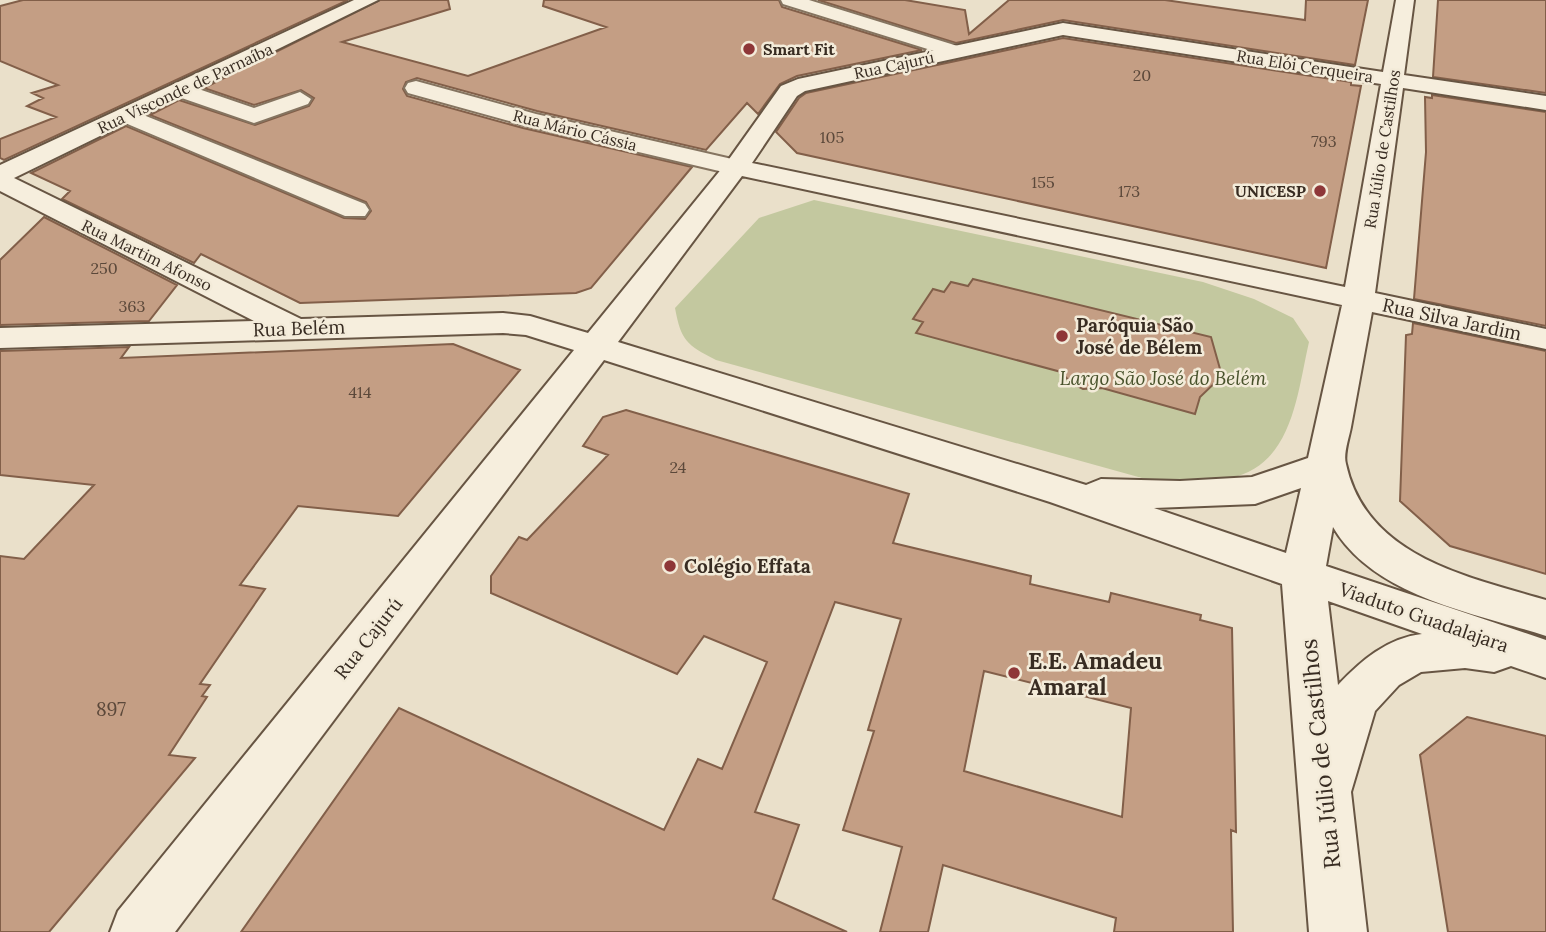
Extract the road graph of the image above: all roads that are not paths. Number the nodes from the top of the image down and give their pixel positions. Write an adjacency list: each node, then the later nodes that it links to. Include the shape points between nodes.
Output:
1 (369, 0): 8 (street, Rua Visconde de Parnaíba)
2 (790, 0): 5 (street)
3 (1405, 0): 6 (street, Rua Júlio de Castilhos)
4 (1063, 29): 5 (street, Rua Cajurú); 6 (street, Rua Elói Cerqueira)
5 (957, 52): 12 (street, Rua Cajurú, via 798,86 789,91)
6 (1393, 80): 10 (street, Rua Elói Cerqueira); 17 (street, Rua Júlio de Castilhos)
7 (416, 88): 12 (street, Rua Mário Cássia)
8 (181, 90): 9 (street, via 254,116); 11 (street, Rua Visconde de Parnaíba)
9 (300, 99)
10 (1546, 103)
11 (126, 115): 13 (street, Rua Visconde de Parnaíba); 15 (street)
12 (736, 167): 17 (street); 22 (street)
13 (0, 175)
14 (0, 181): 16 (street, Rua Martim Afonso)
15 (355, 210)
16 (199, 281): 18 (street, Rua Martim Afonso); 19 (street, via 177,312)
17 (1359, 298): 21 (street, Rua Silva Jardim); 23 (street)
18 (293, 328): 19 (street, Rua Belém); 22 (street, Rua Belém, via 502,323 554,331)
19 (124, 335): 20 (street, Rua Belém)
20 (0, 338)
21 (1546, 339)
22 (596, 344): 24 (street); 28 (street, Rua Cajurú)
23 (1327, 465): 24 (street, via 1255,489 1180,495); 25 (street); 26 (street, Viaduto Guadalajara, via 1356,529 1394,561 1444,584)
24 (1064, 492): 25 (street)
25 (1303, 575): 26 (street, Viaduto Guadalajara); 27 (street, Rua Júlio de Castilhos)
26 (1544, 645): 27 (street, via 1413,654 1381,671 1353,701)
27 (1324, 799): 29 (street, Rua Júlio de Castilhos)
28 (139, 932)
29 (1338, 932)

